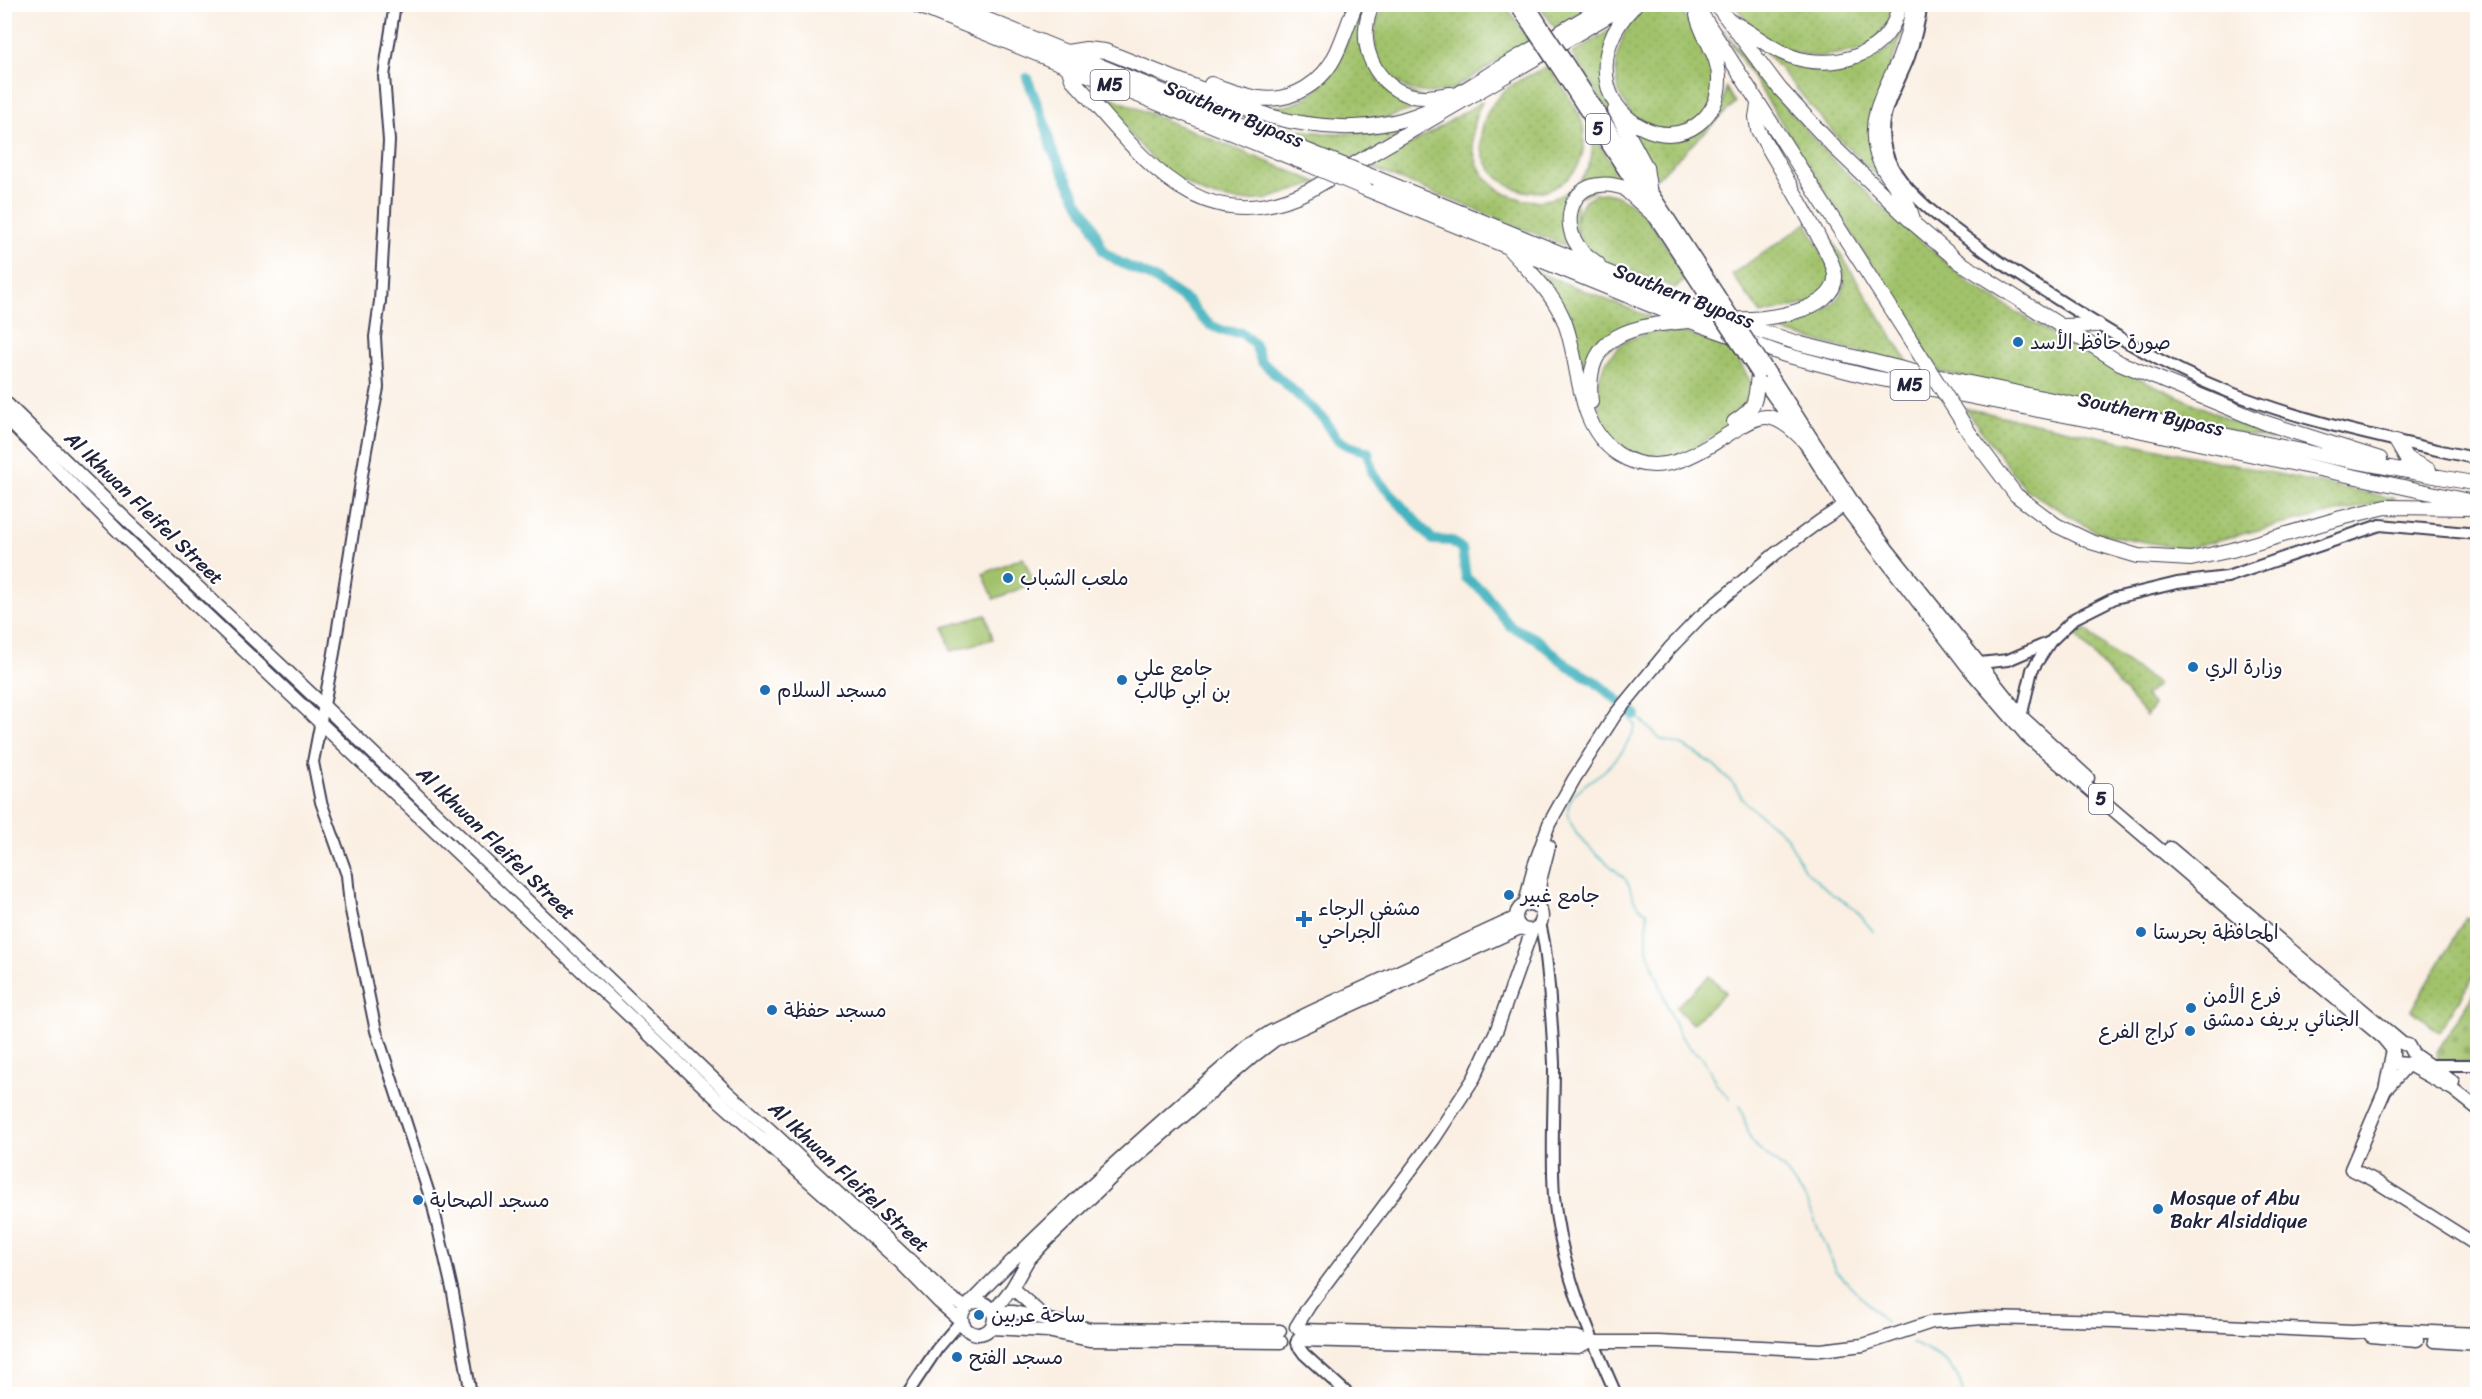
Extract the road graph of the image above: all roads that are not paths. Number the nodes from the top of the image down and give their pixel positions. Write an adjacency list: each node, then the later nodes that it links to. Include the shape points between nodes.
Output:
1 (395, 4): 54 (street, via 384,76 388,141 375,337 378,388)
2 (914, 4): 20 (highway, Southern Bypass / M5)
3 (949, 4): 20 (highway, Southern Bypass / M5)
4 (1356, 4): 21 (highway, via 1328,68 1316,81 1291,95 1261,98)
5 (1373, 4): 22 (highway, via 1366,22 1366,46 1383,79 1398,91 1421,98)
6 (1516, 4): 19 (main road)
7 (1528, 4): 19 (main road)
8 (1591, 4): 18 (highway)
9 (1608, 4): 18 (highway)
10 (1628, 4): 20 (highway, via 1310,190 1270,204 1216,203 1173,184 1144,160 1072,79)
11 (1635, 4): 23 (highway, via 1615,30 1607,51 1606,74)
12 (1695, 4): 23 (highway, via 1699,26 1716,59 1719,77 1714,105 1702,121 1676,134 1656,134 1630,119); 24 (highway)
13 (1716, 4): 17 (highway)
14 (1899, 4): 17 (highway, via 1895,22 1883,39 1864,53 1831,61 1790,56)
15 (1913, 4): 29 (highway, via 1903,48 1878,101 1874,131 1881,164 1908,205)
16 (1922, 4): 35 (street, via 1913,45 1884,118 1885,150 1894,171 1942,220)
17 (1725, 19): 29 (highway, via 1825,138)
18 (1576, 23): 22 (highway)
19 (1538, 29): 27 (main road, 5, bridge)
20 (1069, 58): 21 (highway, via 1086,49 1105,51); 25 (highway, Southern Bypass / M5)
21 (1167, 75): 22 (highway, via 1269,116 1325,127 1362,127 1395,121 1422,113)
22 (1459, 92)
23 (1611, 95): 27 (highway, via 1646,167)
24 (1758, 105): 33 (highway, via 1758,130 1821,242 1835,281 1820,300 1805,309 1758,318); 50 (highway, bridge, via 1970,434 2016,495 2056,525 2091,542 2138,556 2191,559 2386,507)
25 (1308, 158): 30 (highway, Southern Bypass / M5, bridge, via 1366,189); 31 (highway, Southern Bypass / M5, bridge, via 1376,178)
26 (1621, 188): 27 (highway); 28 (highway); 31 (highway, via 1604,184 1588,188 1576,198 1569,212 1570,231 1578,247)
27 (1644, 190): 28 (main road, 5); 32 (main road, 5)
28 (1656, 217): 32 (main road, 5)
29 (1913, 223): 36 (highway, via 1958,261)
30 (1506, 246): 34 (highway, Southern Bypass / M5); 39 (highway, via 1546,290 1562,315)
31 (1606, 272): 33 (highway, Southern Bypass / M5)
32 (1713, 296): 37 (main road, 5, bridge)
33 (1717, 317): 45 (highway, Southern Bypass / M5, via 1859,360)
34 (1690, 321): 39 (highway, via 1642,326 1614,338 1600,352 1591,373); 48 (highway, Southern Bypass / M5, via 1785,355 1866,376)
35 (2098, 325): 36 (highway); 42 (street, via 2118,339 2225,390 2355,432)
36 (2062, 326): 45 (highway, via 2120,363 2266,423 2366,454)
37 (1764, 374): 39 (highway, via 1750,410 1689,450 1668,457 1639,455 1615,444); 41 (main road, 5)
38 (4, 401): 54 (main road, Al Ikhwan Fleifel Street)
39 (1588, 409): 43 (highway, via 1599,436 1612,449 1646,465 1665,465 1693,456 1761,417 1775,419)
40 (4, 416): 57 (main road, Al Ikhwan Fleifel Street, via 119,532)
41 (1793, 416): 43 (main road, 5); 49 (main road, 5)
42 (2396, 441): 44 (street); 46 (highway, via 2406,458)
43 (1805, 442): 49 (main road, 5)
44 (2478, 459)
45 (2406, 471): 46 (highway, Southern Bypass / M5)
46 (2444, 477): 47 (highway, M5)
47 (2478, 484)
48 (2478, 503)
49 (1850, 506): 53 (main road, 5); 55 (main road, via 1820,521 1732,592 1672,650)
50 (2478, 508)
51 (2478, 534): 52 (street, via 2380,525 2228,577 2177,583 2115,598 2075,618)
52 (2050, 642): 53 (street, via 2008,660); 56 (street, via 2032,670)
53 (1975, 666): 56 (main road, 5)
54 (324, 706): 57 (street); 70 (main road, Al Ikhwan Fleifel Street, via 725,1090 948,1296)
55 (1617, 717): 58 (main road, via 1574,779 1549,824); 59 (main road, via 1554,827 1540,881)
56 (2020, 722): 61 (main road, 5, via 2026,736)
57 (321, 724): 73 (main road, Al Ikhwan Fleifel Street, via 717,1099); 80 (street, via 313,762 315,778 347,875 376,1031 433,1206)
58 (1525, 904): 59 (main road); 60 (main road, via 1519,908)
59 (1538, 908): 60 (main road, via 1542,919)
60 (1527, 926): 69 (main road, via 1275,1040 1069,1219 1028,1260); 70 (main road, via 1270,1032 1096,1179); 76 (main road, via 1497,1029 1468,1087); 78 (street, via 1544,938 1552,1023 1558,1228)
61 (2396, 1049): 62 (main road, 5, via 2412,1048); 62 (main road, 5, via 2396,1063); 65 (main road)
62 (2410, 1059): 63 (main road, 5); 65 (main road); 67 (main road, 5)
63 (2429, 1065): 64 (street); 66 (main road, 5)
64 (2478, 1065)
65 (2385, 1090): 68 (main road, via 2351,1169)
66 (2478, 1102)
67 (2478, 1109)
68 (2478, 1246)
69 (1012, 1288): 71 (main road); 72 (main road)
70 (968, 1305): 71 (main road, via 983,1302); 73 (main road)
71 (993, 1312): 72 (main road, via 1014,1312); 74 (main road)
72 (1048, 1320): 76 (main road, via 1091,1329)
73 (961, 1321): 74 (main road, via 974,1333); 81 (street)
74 (991, 1328): 76 (main road, via 1047,1331 1089,1340)
75 (2352, 1332): 77 (main road); 78 (main road, via 1983,1318 1932,1322 1863,1345 1821,1350); 79 (main road, via 2386,1339)
76 (1291, 1334): 78 (main road, via 1578,1347); 82 (street, via 1304,1354)
77 (2478, 1334)
78 (1591, 1342): 83 (street)
79 (2478, 1344)
80 (471, 1395)
81 (907, 1395)
82 (1348, 1395)
83 (1616, 1395)

